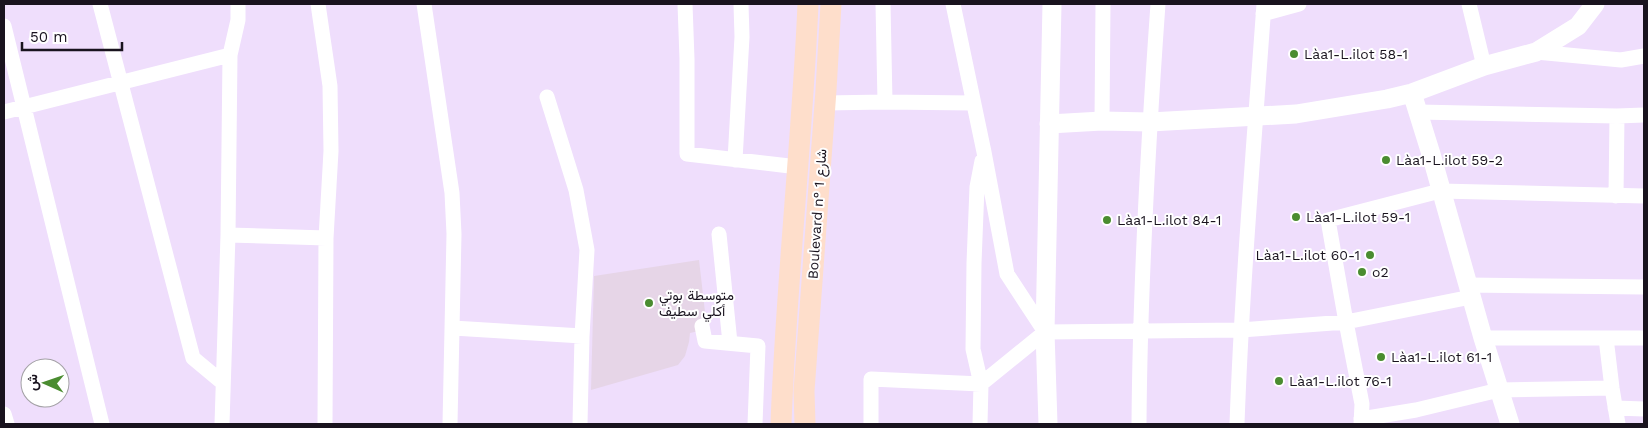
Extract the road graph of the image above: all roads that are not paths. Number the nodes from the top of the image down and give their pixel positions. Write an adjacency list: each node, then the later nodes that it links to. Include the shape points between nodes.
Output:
1 (100, 4): 23 (street)
2 (238, 4): 20 (street)
3 (318, 4): 46 (street, via 330,86)
4 (424, 4): 51 (street, via 452,193)
5 (685, 4): 39 (street, via 686,154)
6 (741, 4): 39 (street)
7 (808, 4): 40 (main road, Boulevard n° شارع 1)
8 (831, 4): 27 (main road, Boulevard n° شارع 1)
9 (883, 4): 26 (street)
10 (953, 4): 28 (street)
11 (1052, 4): 37 (street)
12 (1103, 4): 35 (street)
13 (1158, 4): 36 (street)
14 (1299, 4): 17 (street)
15 (1470, 4): 22 (street)
16 (1596, 4): 19 (street, via 1578,26)
17 (1264, 9): 33 (street)
18 (4, 26): 29 (street)
19 (1536, 52): 21 (street, via 1621,60); 22 (street)
20 (230, 55): 23 (street); 45 (street)
21 (1644, 56)
22 (1484, 66): 24 (street)
23 (120, 83): 29 (street); 62 (street, via 193,358)
24 (1412, 93): 31 (street); 33 (street, via 1388,100 1296,114)
25 (547, 97): 55 (street, via 576,190 587,250)
26 (885, 102): 27 (street); 28 (street)
27 (825, 103): 79 (main road, Boulevard n° شارع 1, via 804,391)
28 (973, 103): 38 (street)
29 (25, 108): 30 (street); 72 (street)
30 (4, 112)
31 (1418, 112): 34 (street); 41 (street)
32 (1644, 115): 34 (street)
33 (1255, 116): 36 (street); 52 (street)
34 (1618, 116): 42 (street)
35 (1102, 121): 36 (street); 37 (street)
36 (1150, 122): 53 (street)
37 (1049, 124): 54 (street)
38 (984, 152): 54 (street, via 1007,274); 63 (street, via 977,187 973,282 973,349)
39 (735, 160): 40 (street)
40 (798, 167): 61 (main road, Boulevard n° شارع 1)
41 (1440, 192): 42 (street); 48 (street); 49 (street, via 1328,220)
42 (1616, 196): 43 (street)
43 (1644, 196)
44 (719, 234): 59 (street)
45 (228, 235): 46 (street); 62 (street)
46 (326, 238): 74 (street)
47 (1644, 287): 48 (street)
48 (1469, 291): 49 (street); 56 (street)
49 (1346, 322): 52 (street); 70 (street, via 1362,404)
50 (702, 326): 59 (street, via 705,341)
51 (452, 328): 55 (street); 75 (street)
52 (1241, 330): 53 (street); 84 (street)
53 (1140, 331): 54 (street); 83 (street)
54 (1045, 332): 63 (street); 82 (street)
55 (582, 336): 76 (street)
56 (1483, 338): 57 (street); 65 (street)
57 (1606, 338): 58 (street); 64 (street)
58 (1644, 338)
59 (730, 343): 60 (street)
60 (758, 346): 61 (street); 77 (street)
61 (785, 346): 78 (main road, Boulevard n° شارع 1)
62 (223, 383): 73 (street)
63 (981, 384): 80 (street, via 871,380); 81 (street)
64 (1612, 388): 65 (street); 66 (street)
65 (1499, 390): 69 (street); 85 (street)
66 (1615, 408): 67 (street); 86 (street)
67 (1644, 409)
68 (4, 414): 71 (street)
69 (1418, 417): 70 (street)
70 (1361, 422)
71 (7, 424)
72 (102, 424)
73 (222, 424)
74 (325, 424)
75 (450, 424)
76 (580, 424)
77 (754, 424)
78 (781, 424)
79 (805, 424)
80 (871, 424)
81 (980, 424)
82 (1048, 424)
83 (1139, 424)
84 (1237, 424)
85 (1510, 424)
86 (1618, 424)

